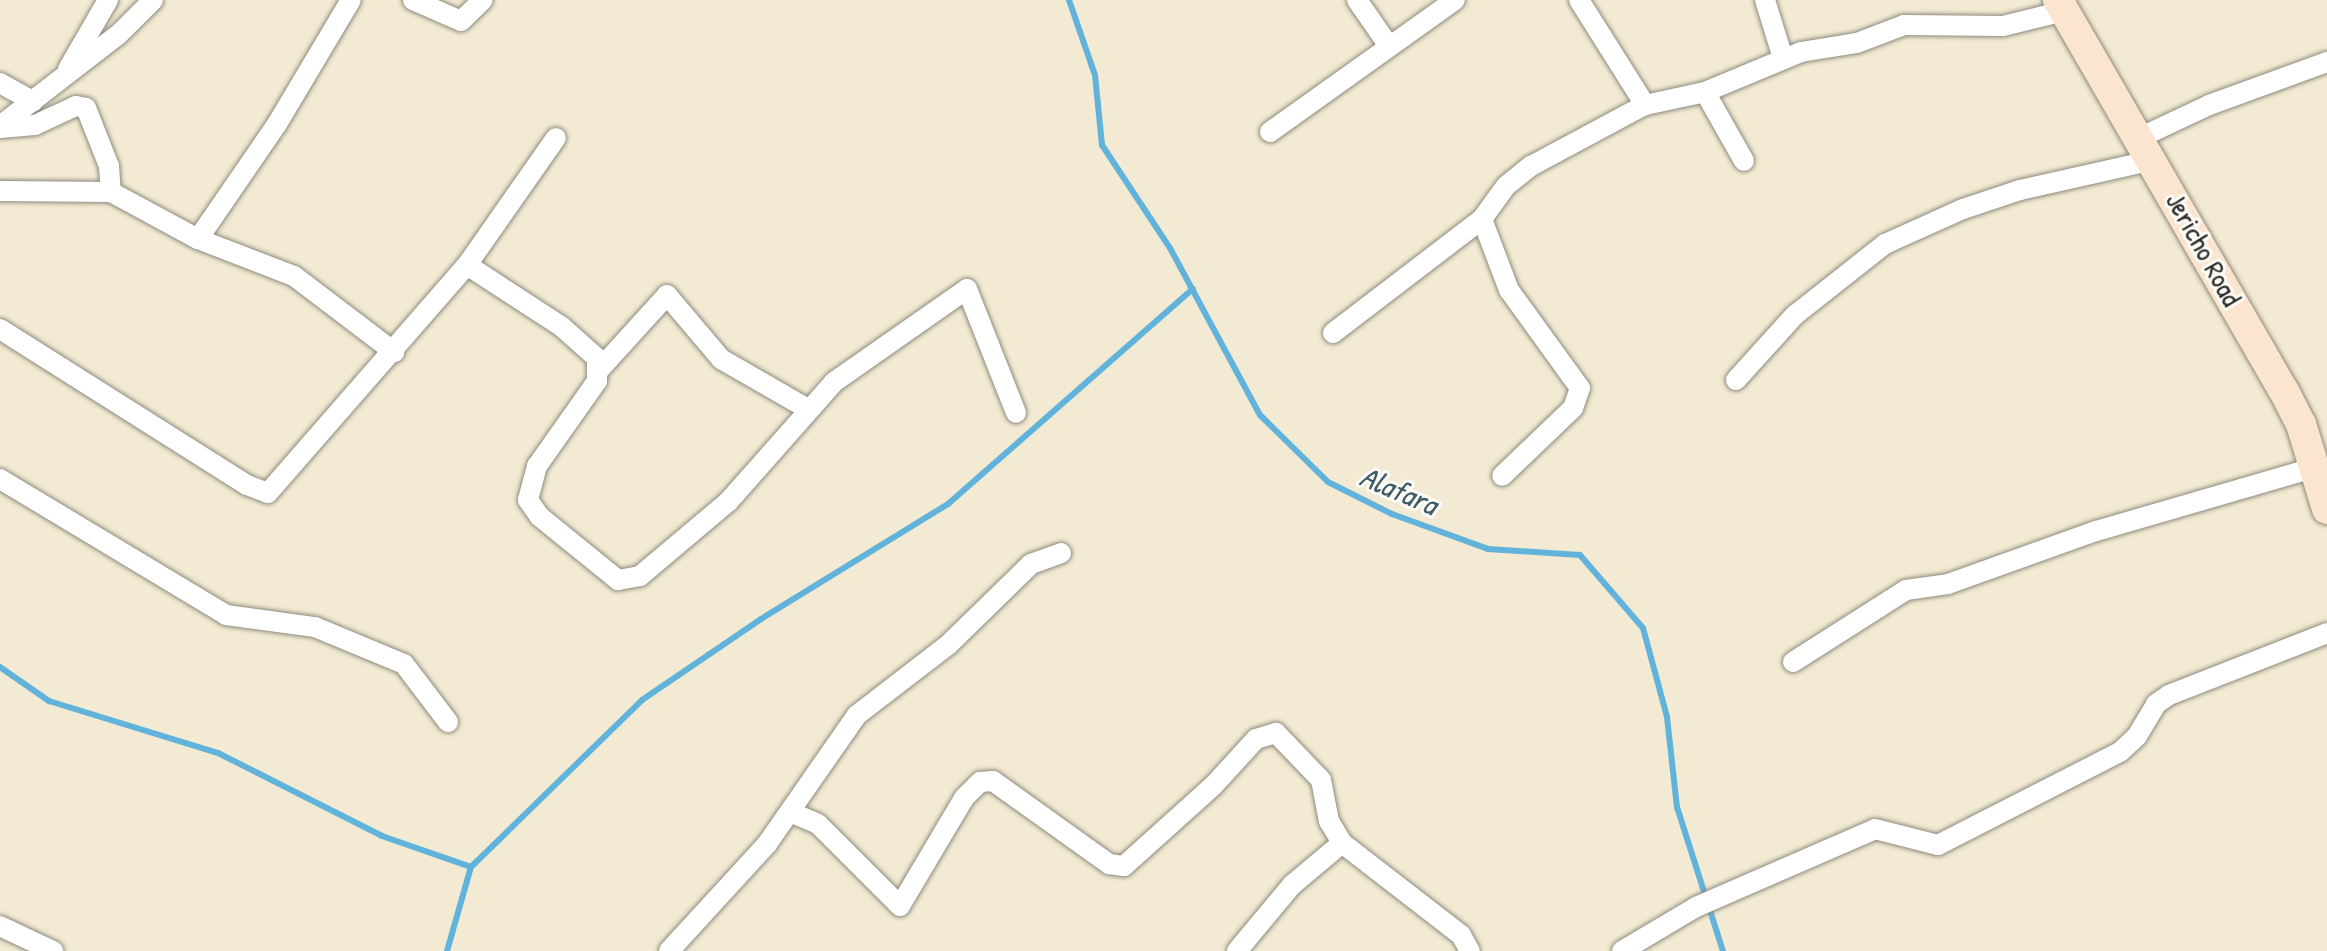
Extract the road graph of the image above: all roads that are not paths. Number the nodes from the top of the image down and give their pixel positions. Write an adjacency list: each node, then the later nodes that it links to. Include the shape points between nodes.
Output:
1 (108, 0): 14 (street)
2 (153, 0): 14 (street, via 119,34)
3 (351, 0): 27 (street, via 277,124)
4 (413, 0): 5 (street, via 461,21)
5 (483, 0)
6 (1357, 0): 11 (street)
7 (1455, 0): 11 (street)
8 (1579, 0): 18 (street)
9 (1765, 0): 12 (street)
10 (2061, 5): 12 (street, via 1981,28 1904,25 1857,43); 22 (street, Jericho Road)
11 (1389, 46): 20 (street)
12 (1783, 58): 16 (street)
13 (2327, 62): 22 (street, via 2209,105)
14 (65, 74): 17 (street)
15 (0, 83): 17 (street)
16 (1705, 92): 18 (street); 23 (street)
17 (33, 101): 19 (street)
18 (1645, 105): 26 (street, via 1531,166 1506,186)
19 (0, 127): 25 (street, via 35,125 69,109 86,108 109,166)
20 (1270, 132)
21 (556, 138): 28 (street)
22 (2146, 149): 33 (street, via 1963,209 1885,244 1795,315); 36 (street, Jericho Road, via 2284,391)
23 (1744, 161)
24 (0, 191): 25 (street)
25 (111, 192): 27 (street)
26 (1482, 219): 30 (street); 37 (street, via 1509,290 1580,388 1573,408)
27 (198, 239): 31 (street, via 294,276)
28 (467, 265): 31 (street); 32 (street, via 589,348)
29 (0, 329): 31 (street, via 263,494 280,482)
30 (1333, 333)
31 (394, 352)
32 (599, 370): 34 (street, via 667,295 721,359); 34 (street, via 592,390 537,466 528,500 539,516 618,580 640,576 728,502)
33 (1736, 380)
34 (808, 409): 35 (street, via 834,382 967,289)
35 (1016, 413)
36 (2316, 467): 39 (street, Jericho Road); 42 (street, via 2096,531 1948,584 1906,590)
37 (1502, 476)
38 (0, 479): 43 (street, via 226,615 315,627 404,664)
39 (2327, 509)
40 (1061, 553): 44 (street, via 1031,564 948,645 857,715)
41 (2327, 633): 52 (street, via 2169,695 2120,752 1938,845 1929,847 1875,829 1696,907)
42 (1793, 662)
43 (448, 722)
44 (790, 812): 45 (street, via 818,824 900,906 964,798 980,782 993,781 1109,864 1124,866 1213,786 1256,739 1270,732 1283,737 1321,780 1323,805); 47 (street)
45 (1342, 843): 50 (street, via 1292,885); 51 (street, via 1461,935)
46 (6, 929): 48 (street); 49 (street)
47 (677, 949)
48 (4, 951)
49 (53, 951)
50 (1237, 951)
51 (1470, 951)
52 (1622, 951)

